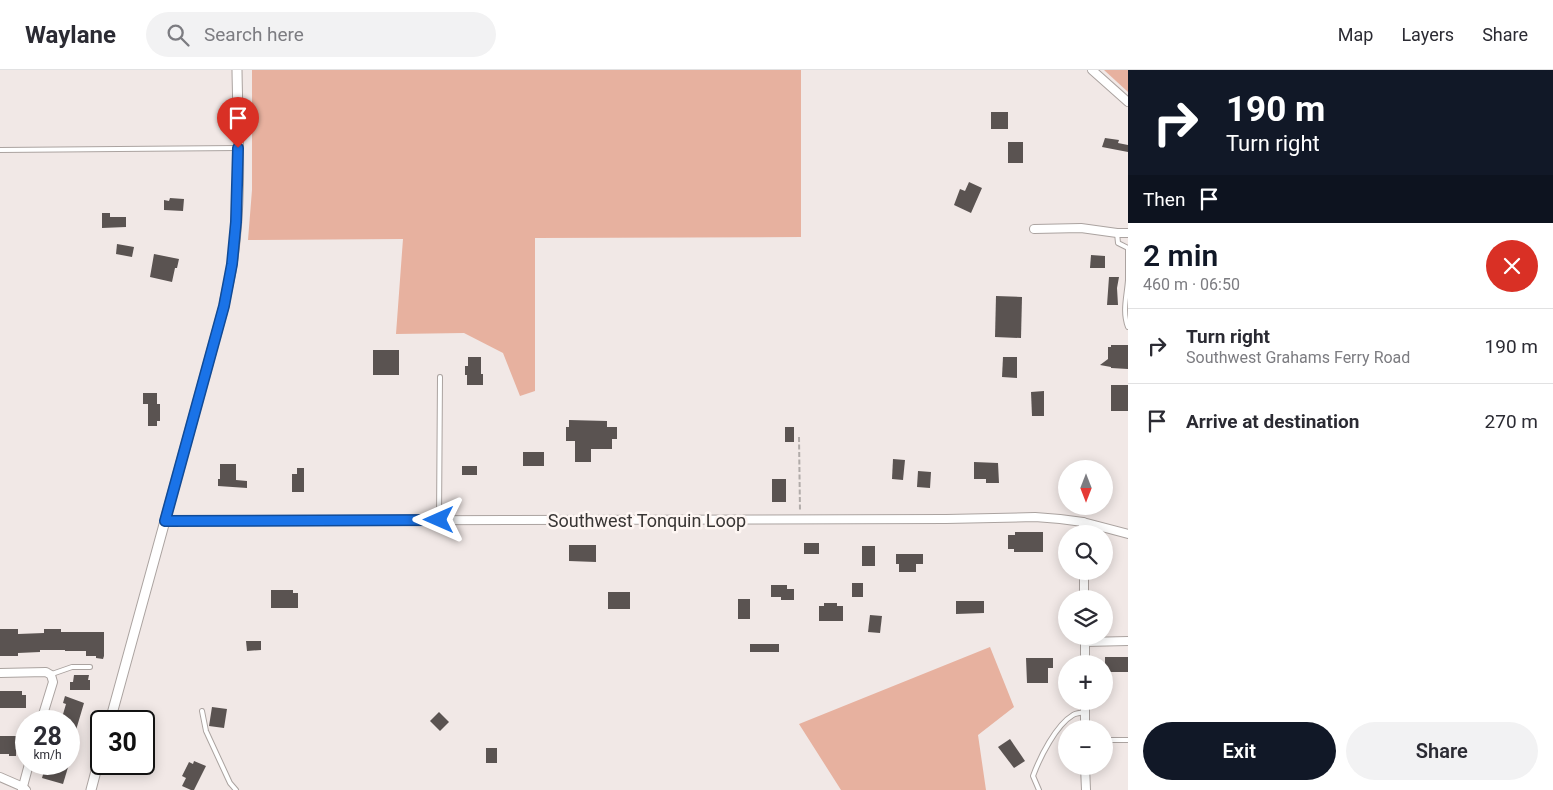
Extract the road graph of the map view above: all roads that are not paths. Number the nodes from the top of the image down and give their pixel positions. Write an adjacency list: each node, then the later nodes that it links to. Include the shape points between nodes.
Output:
1 (237, 70): 4 (street)
2 (1092, 70): 3 (street)
3 (1128, 102)
4 (238, 148): 5 (lane); 12 (street, via 236,222 225,301)
5 (0, 150)
6 (1034, 229): 7 (street, via 1081,228)
7 (1117, 233): 8 (street); 9 (lane, via 1118,244 1128,248 1125,302)
8 (1128, 233)
9 (1128, 327)
10 (440, 377): 11 (lane)
11 (439, 520): 12 (street, Southwest Tonquin Loop); 13 (street, Southwest Tonquin Loop, via 1035,517)
12 (165, 521): 21 (street)
13 (1083, 522): 14 (street, Southwest Tonquin Loop)
14 (1128, 534)
15 (1113, 640): 16 (street)
16 (1128, 641)
17 (90, 666): 19 (lane, via 72,667)
18 (0, 673): 19 (street, via 46,672)
19 (51, 675): 20 (street, via 53,682)
20 (44, 710)
21 (113, 710)
22 (202, 711): 33 (lane, via 206,731)
23 (1085, 712): 24 (street); 34 (lane, via 1074,714 1063,723 1038,761 1033,776)
24 (1085, 720)
25 (1113, 740): 26 (lane)
26 (1128, 740)
27 (27, 775): 31 (street)
28 (95, 775): 32 (street)
29 (1085, 775): 35 (street)
30 (0, 777): 31 (street)
31 (24, 789)
32 (91, 790)
33 (236, 790)
34 (1039, 790)
35 (1086, 790)

